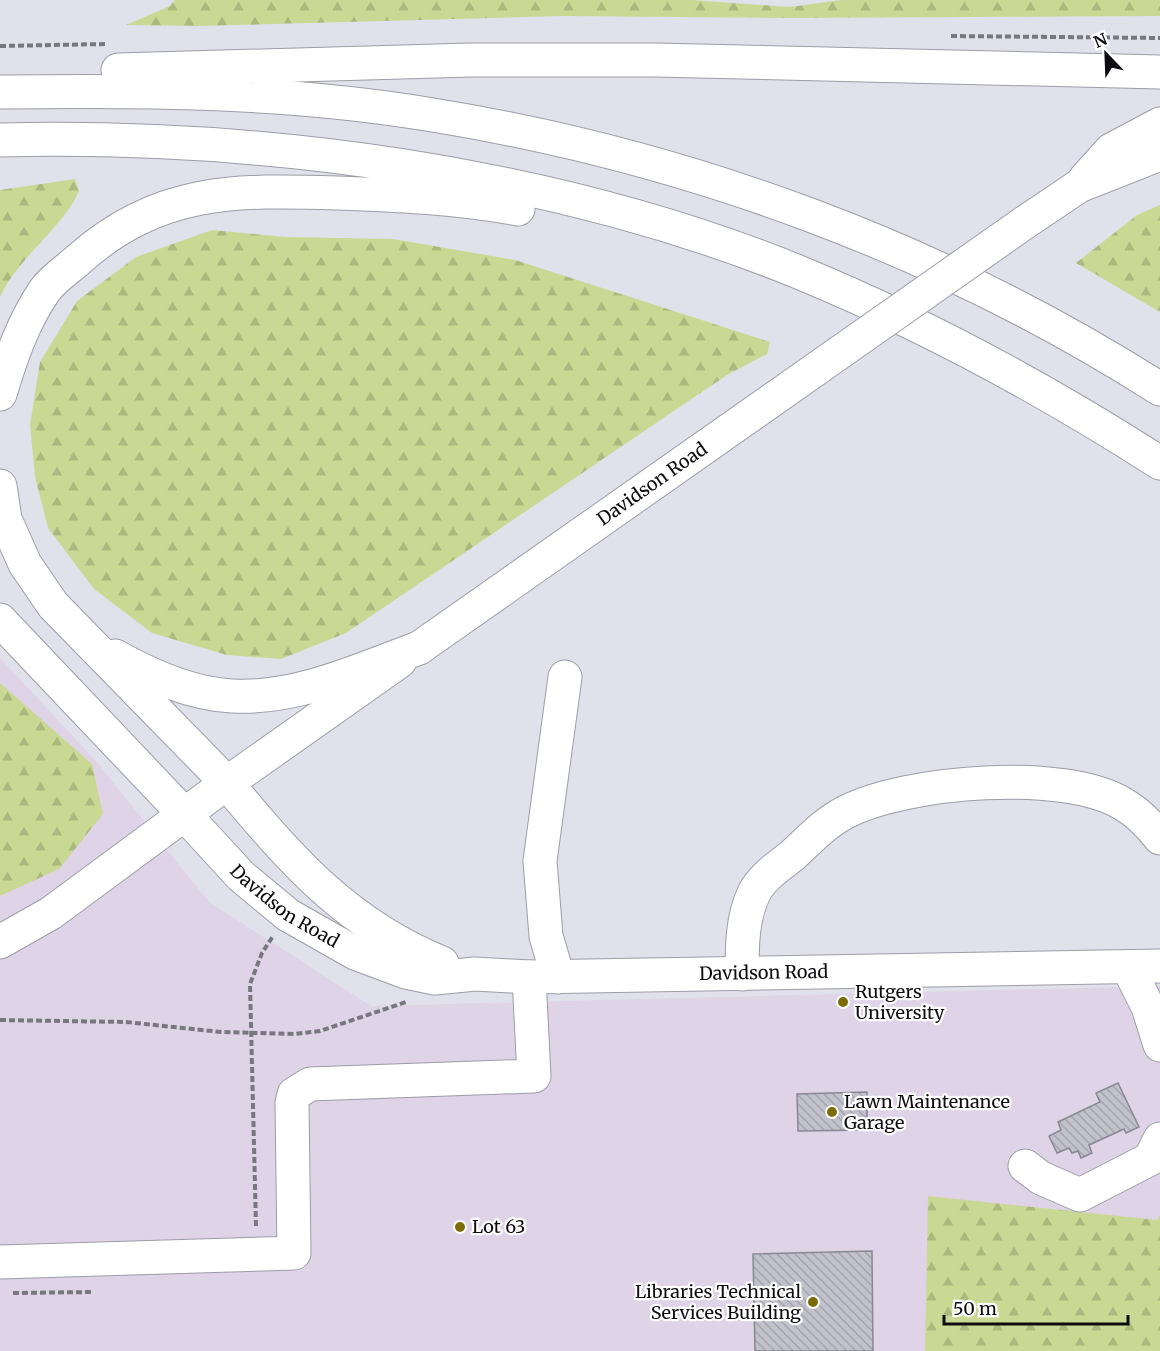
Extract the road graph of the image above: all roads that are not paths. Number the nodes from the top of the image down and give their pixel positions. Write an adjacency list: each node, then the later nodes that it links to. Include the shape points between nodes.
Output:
1 (1160, 72): 2 (main road, via 471,60)
2 (0, 73)
3 (0, 92): 9 (main road, via 193,93 321,102 442,116 635,158 785,205 960,277 1111,358)
4 (1160, 124): 7 (main road, Davidson Road, via 1111,150)
5 (0, 140): 8 (main road, via 191,144 334,156 500,184 603,207)
6 (1160, 154): 7 (main road, Davidson Road)
7 (1079, 186): 15 (main road, Davidson Road, bridge)
8 (717, 244): 10 (main road, via 478,202 407,196 300,192 218,195 182,201 147,212 119,227 46,288 15,344); 11 (main road, via 794,270 957,343 1064,402)
9 (1160, 390)
10 (0, 394)
11 (1160, 463)
12 (0, 486): 14 (main road, via 5,519 25,564 53,605)
13 (0, 620): 18 (main road)
14 (91, 643): 15 (main road, via 143,672 189,688 233,696 288,692); 17 (main road)
15 (419, 648): 17 (main road, Davidson Road)
16 (565, 678): 24 (main road, via 540,861 546,936)
17 (227, 783): 18 (main road, Davidson Road); 22 (main road, Davidson Road, via 296,863 331,896 405,948)
18 (185, 815): 20 (main road, Davidson Road, via 51,913); 22 (main road, Davidson Road, via 241,876 288,915 355,953 435,978)
19 (1160, 838): 23 (main road, via 1122,803 1070,787 975,783 867,803 831,822 763,880 749,906 742,940)
20 (0, 942)
21 (1144, 967): 23 (main road, Davidson Road); 25 (main road, via 1148,1007)
22 (476, 974): 24 (main road, Davidson Road)
23 (742, 974): 24 (main road, Davidson Road)
24 (544, 977): 28 (main road, via 534,1076 310,1084 294,1094 294,1253)
25 (1160, 1044)
26 (1160, 1139): 27 (main road, via 1150,1159 1080,1195 1041,1178)
27 (1025, 1166)
28 (0, 1262)

